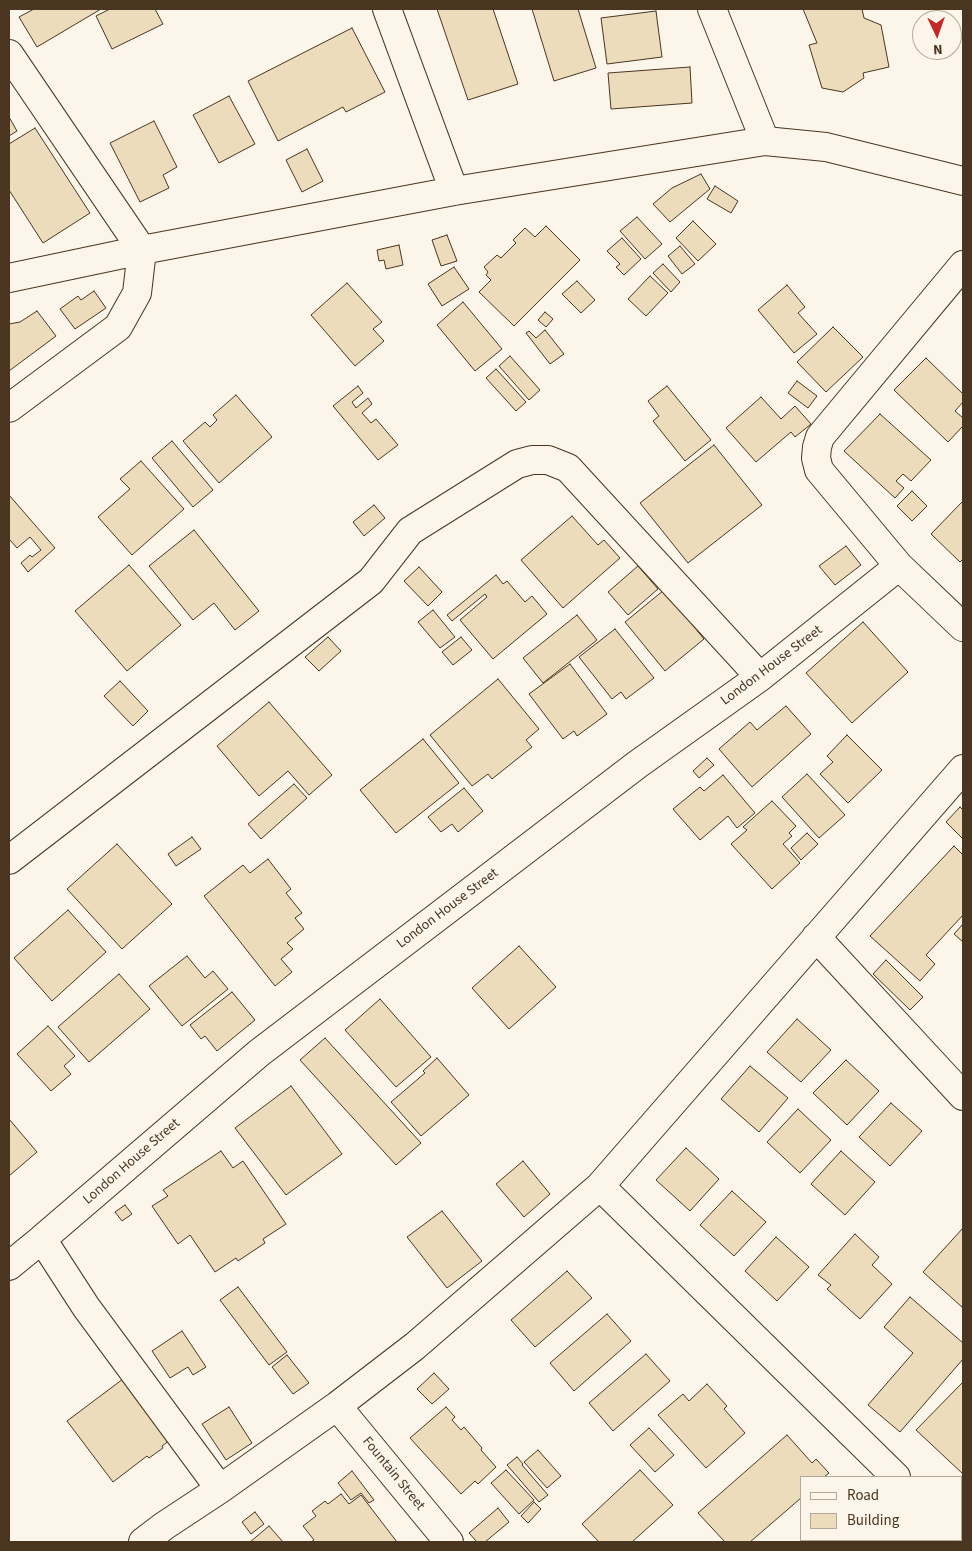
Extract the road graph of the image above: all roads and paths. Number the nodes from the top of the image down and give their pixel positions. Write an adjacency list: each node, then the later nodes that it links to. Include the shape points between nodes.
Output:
1 (387, 9): 6 (street)
2 (712, 9): 4 (street)
3 (9, 54): 7 (street)
4 (765, 141): 5 (street, via 826,147); 6 (street)
5 (963, 181)
6 (454, 191): 7 (street)
7 (142, 250): 9 (street); 10 (street, via 137,293 118,327)
8 (963, 265): 11 (street, via 820,437 817,447 819,470)
9 (9, 278)
10 (9, 408)
11 (899, 566): 12 (street); 13 (street, London House Street)
12 (963, 627)
13 (760, 677): 15 (street, via 568,468 548,460 532,460 517,464 410,531 371,581); 19 (street, London House Street, via 638,764 259,1053)
14 (963, 769): 16 (street)
15 (9, 860)
16 (816, 938): 17 (street); 18 (street)
17 (963, 1096)
18 (600, 1186): 21 (street, via 415,1346); 22 (street)
19 (42, 1239): 20 (street, London House Street); 23 (street, via 86,1307)
20 (9, 1266)
21 (337, 1406): 23 (street); 25 (street, Fountain Street)
22 (895, 1476)
23 (220, 1489): 24 (street)
24 (143, 1542)
25 (449, 1542)

